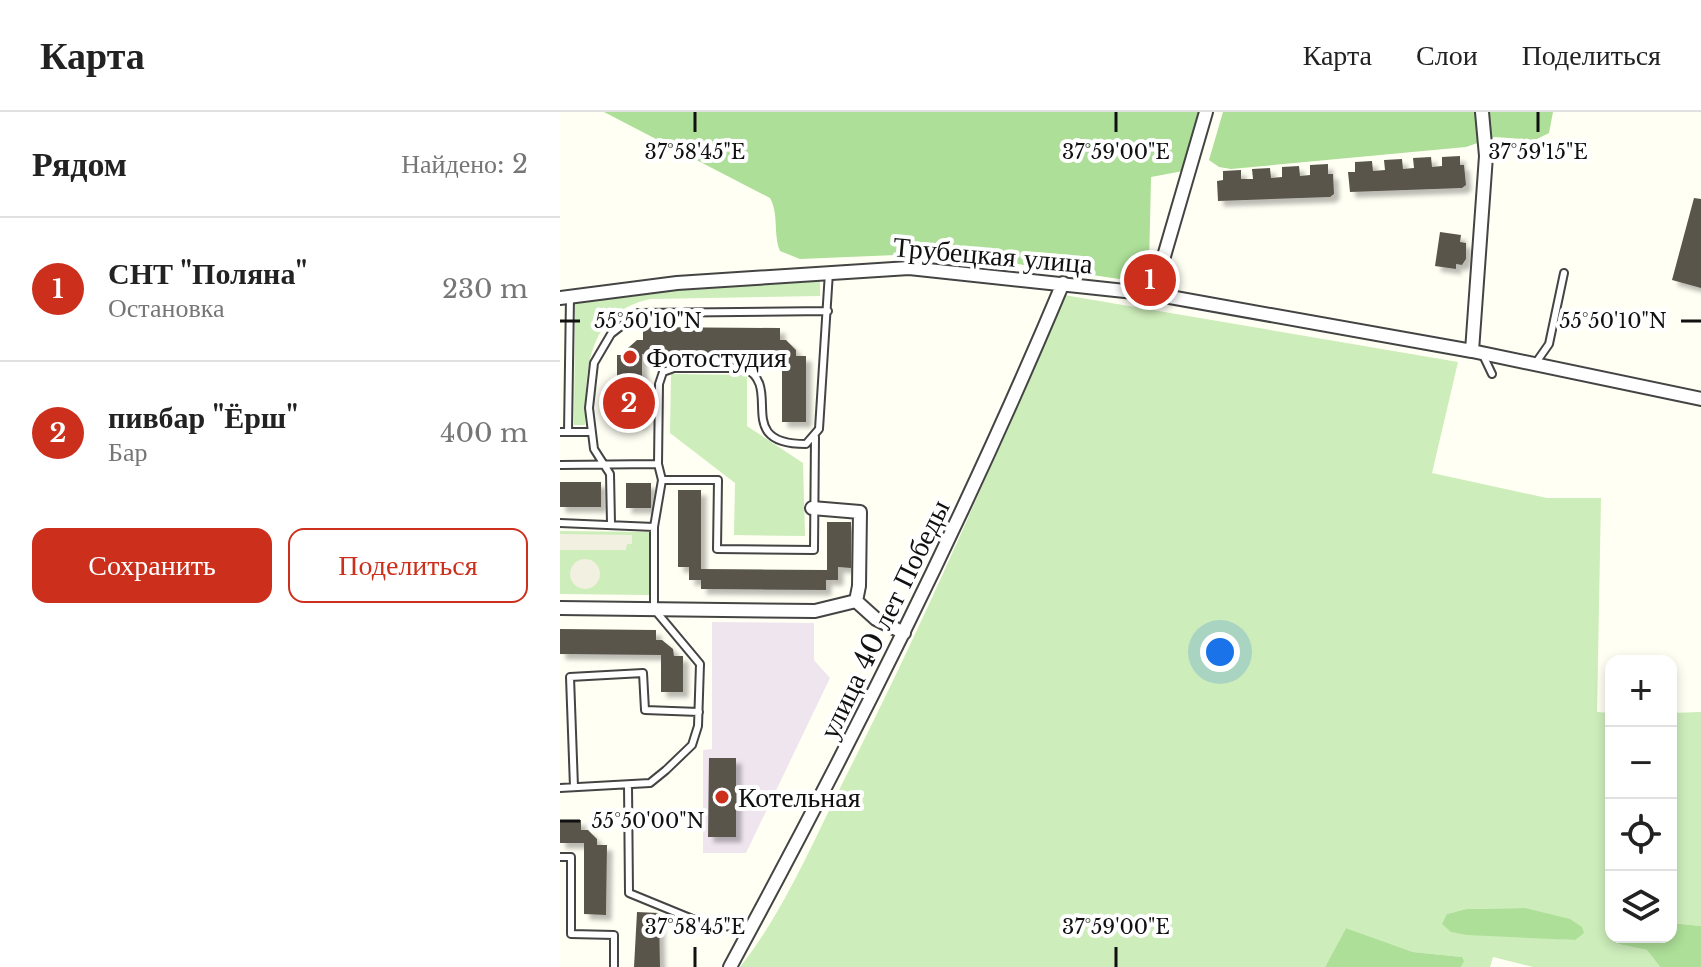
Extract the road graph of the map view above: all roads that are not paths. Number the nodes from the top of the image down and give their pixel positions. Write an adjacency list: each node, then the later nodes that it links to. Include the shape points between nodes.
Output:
1 (1206, 112): 6 (street)
2 (1482, 112): 9 (street, via 1486,156)
3 (829, 271): 5 (street, Трубецкая улица, via 909,268); 7 (street, Трубецкая улица); 8 (lane)
4 (1564, 273): 10 (lane, via 1549,344)
5 (1063, 283): 6 (street, Трубецкая улица); 29 (street, улица 40 лет Победы, via 994,445)
6 (1153, 294): 9 (street, Трубецкая улица)
7 (565, 298): 13 (lane)
8 (828, 311): 16 (lane, via 656,311 628,318 594,363); 17 (lane)
9 (1477, 352): 10 (street, Трубецкая улица); 11 (lane)
10 (1535, 364): 14 (street, Трубецкая улица)
11 (1492, 374)
12 (560, 382): 13 (lane)
13 (569, 383): 15 (lane)
14 (1701, 399)
15 (564, 432): 16 (lane)
16 (590, 432): 18 (lane)
17 (815, 437): 19 (lane, via 806,444 787,444 766,430 761,387 751,371 668,369 659,384); 22 (lane)
18 (602, 464): 19 (lane); 20 (lane); 24 (lane, via 610,474)
19 (658, 464): 21 (lane)
20 (560, 465)
21 (662, 480): 22 (lane, via 718,480 717,549 814,550); 25 (lane)
22 (812, 508): 26 (street, via 860,512)
23 (560, 523): 24 (lane)
24 (611, 523): 25 (lane)
25 (654, 527): 28 (lane)
26 (856, 601): 28 (street, via 815,611); 29 (street)
27 (560, 608): 28 (street)
28 (654, 609): 30 (lane, via 700,664)
29 (904, 633): 35 (street, улица 40 лет Победы)
30 (699, 712): 31 (lane, via 692,745 650,783); 32 (lane, via 645,710 643,673 570,677)
31 (628, 785): 32 (lane); 35 (lane, via 629,893 707,925)
32 (574, 787): 33 (lane)
33 (560, 788)
34 (560, 857): 36 (lane, via 571,857 571,934 614,935)
35 (751, 928): 37 (street, улица 40 лет Победы)
36 (614, 967)
37 (730, 967)

